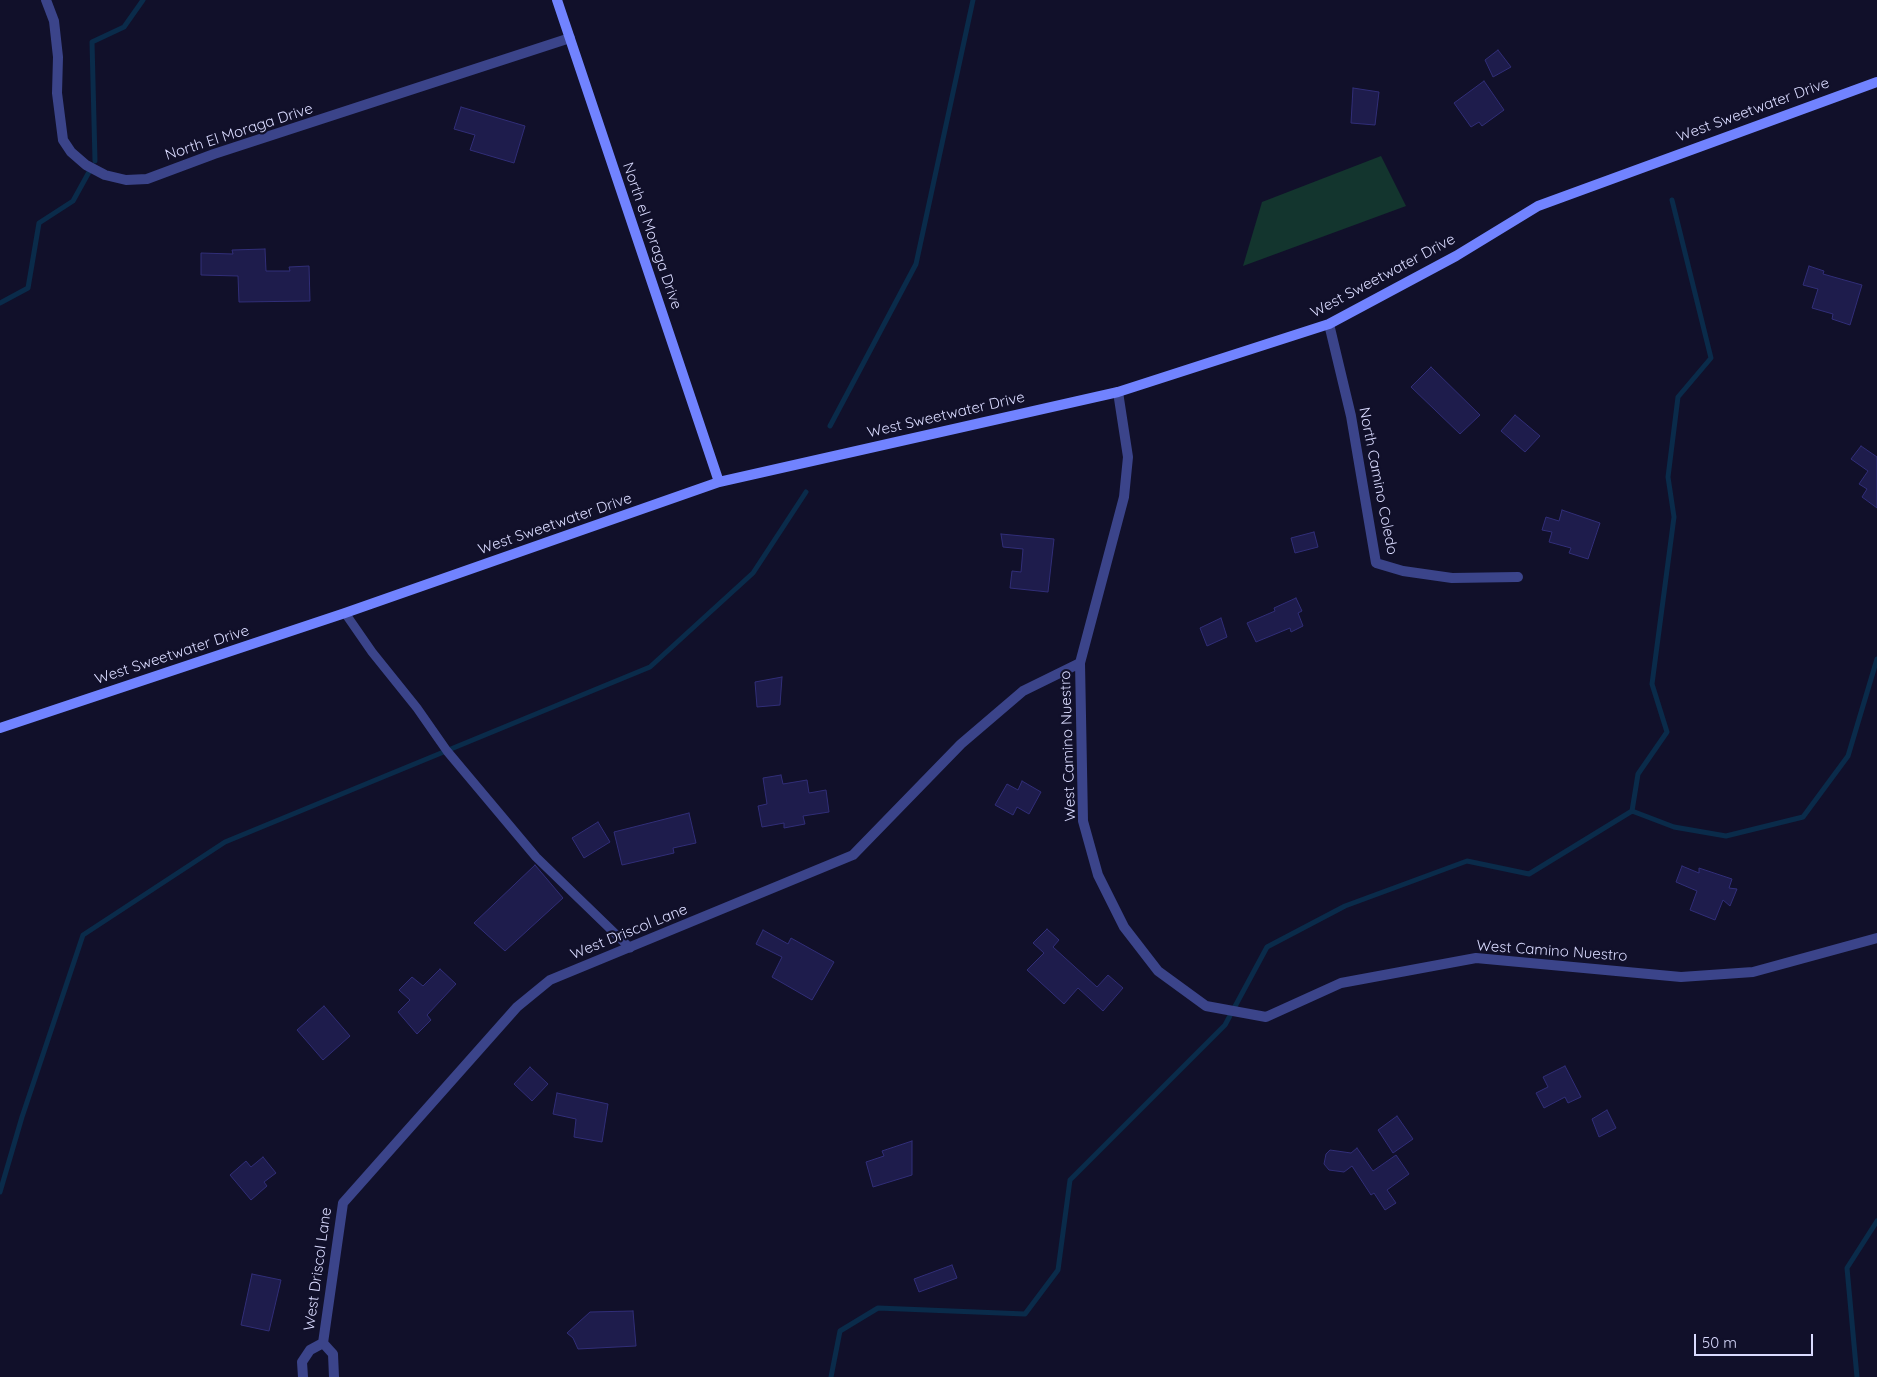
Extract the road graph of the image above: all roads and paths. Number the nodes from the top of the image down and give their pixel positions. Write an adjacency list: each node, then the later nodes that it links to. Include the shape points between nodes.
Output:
1 (46, 0): 3 (street, North El Moraga Drive, via 54,21 58,108 63,140 86,165 105,175 126,180 147,179 214,154)
2 (557, 0): 3 (street, North el Moraga Drive)
3 (570, 38): 7 (street, North el Moraga Drive)
4 (1877, 82): 5 (street, West Sweetwater Drive, via 1538,206 1456,256)
5 (1329, 324): 6 (street, West Sweetwater Drive); 8 (street, North Camino Coledo, via 1351,416 1376,563 1403,571 1452,578)
6 (1118, 392): 7 (street, West Sweetwater Drive); 10 (street, West Camino Nuestro, via 1128,457 1124,497)
7 (719, 482): 9 (street, West Sweetwater Drive)
8 (1518, 577)
9 (345, 613): 11 (street, West Sweetwater Drive); 13 (lane, via 447,751 536,857)
10 (1080, 663): 12 (street, West Camino Nuestro, via 1083,821 1098,875 1124,927 1158,971 1206,1006 1266,1017 1342,983 1476,958 1681,976 1753,972); 13 (street, West Driscol Lane, via 1023,691 961,744 853,855)
11 (0, 728)
12 (1877, 938)
13 (630, 948): 14 (street, West Driscol Lane, via 550,980 517,1008 343,1203)
14 (323, 1343): 15 (street, West Driscol Lane, via 310,1350 302,1362); 16 (street, West Driscol Lane, via 333,1354)
15 (303, 1377)
16 (334, 1377)

